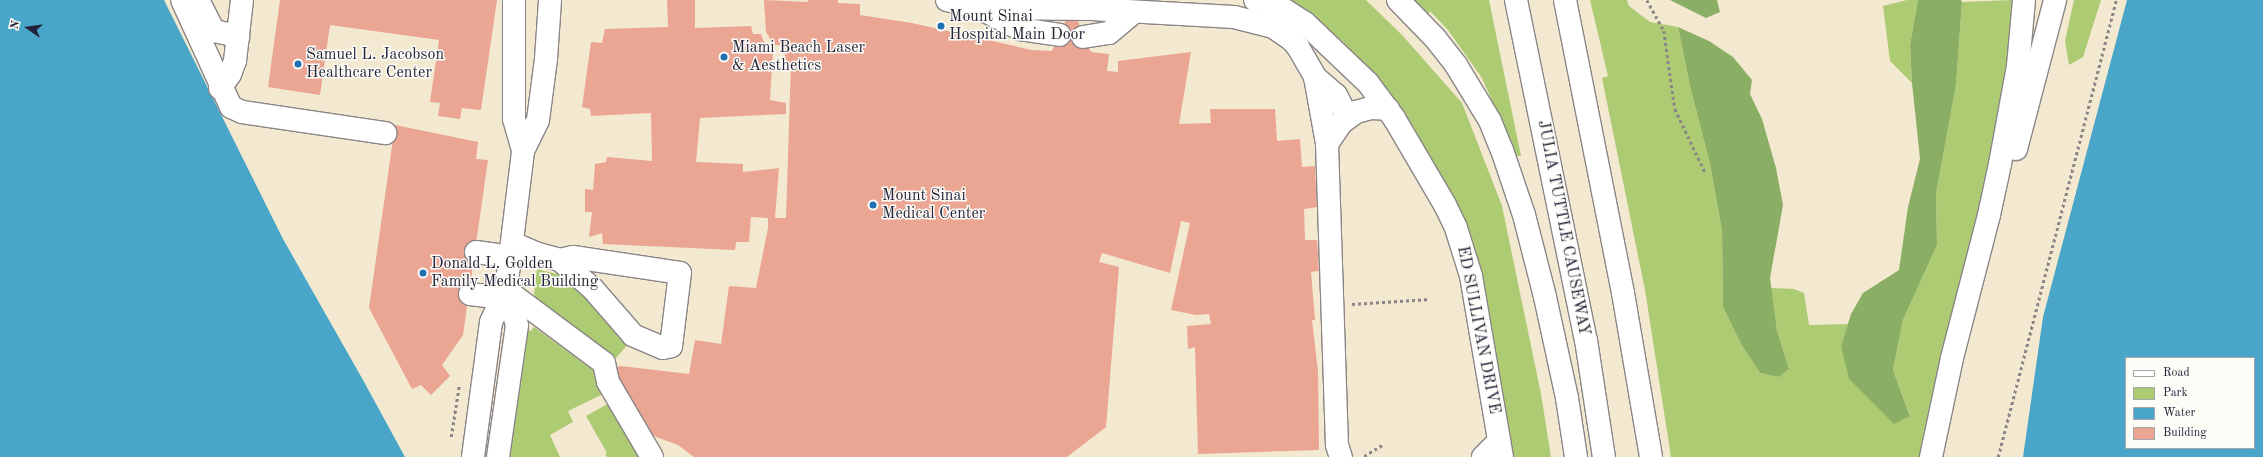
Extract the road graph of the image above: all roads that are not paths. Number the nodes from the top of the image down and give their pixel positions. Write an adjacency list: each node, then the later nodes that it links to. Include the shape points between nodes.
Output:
1 (182, 0): 20 (main road)
2 (198, 0): 16 (main road, via 214,31)
3 (242, 0): 16 (main road)
4 (514, 0): 25 (main road, via 514,119)
5 (550, 0): 25 (main road, via 538,120)
6 (947, 0): 13 (main road)
7 (1255, 0): 19 (main road, ED SULLIVAN DRIVE, via 1280,8 1305,23)
8 (1398, 0): 39 (main road, via 1435,38 1456,65 1486,114 1502,150 1524,215 1545,297)
9 (1516, 0): 40 (main road, JULIA TUTTLE CAUSEWAY, via 1580,308)
10 (1565, 0): 41 (main road, via 1623,293)
11 (2024, 0): 33 (main road, via 2018,66 2000,164 1952,358)
12 (2055, 0): 33 (main road, via 1963,361)
13 (980, 8): 14 (main road, via 1091,9); 15 (main road, via 1020,30)
14 (1133, 13): 17 (main road, via 1108,32); 18 (main road, via 1234,17 1262,23 1291,39)
15 (1060, 35)
16 (238, 36): 20 (main road, via 235,61)
17 (1083, 37)
18 (1316, 77): 22 (main road, via 1329,87); 24 (main road)
19 (1368, 83): 21 (main road, ED SULLIVAN DRIVE); 22 (main road)
20 (220, 88): 23 (main road, via 231,107 242,112)
21 (1388, 109): 22 (main road); 32 (main road, ED SULLIVAN DRIVE, via 1445,205 1465,253 1478,314)
22 (1344, 110): 24 (main road)
23 (385, 133)
24 (1327, 144): 37 (main road, via 1337,445)
25 (523, 151): 26 (main road)
26 (511, 250): 27 (main road); 28 (main road); 30 (main road)
27 (476, 252)
28 (560, 260): 28 (main road, via 593,289 633,335 663,348 671,346 680,273 573,258)
29 (470, 294): 30 (main road)
30 (504, 294): 31 (main road, via 517,325); 34 (main road, via 491,322); 36 (main road, via 604,363 608,382)
31 (501, 434): 34 (main road); 35 (main road)
32 (1500, 449): 38 (main road)
33 (1933, 449)
34 (474, 452)
35 (498, 457)
36 (652, 457)
37 (1341, 457)
38 (1483, 457)
39 (1576, 457)
40 (1604, 457)
41 (1651, 457)

